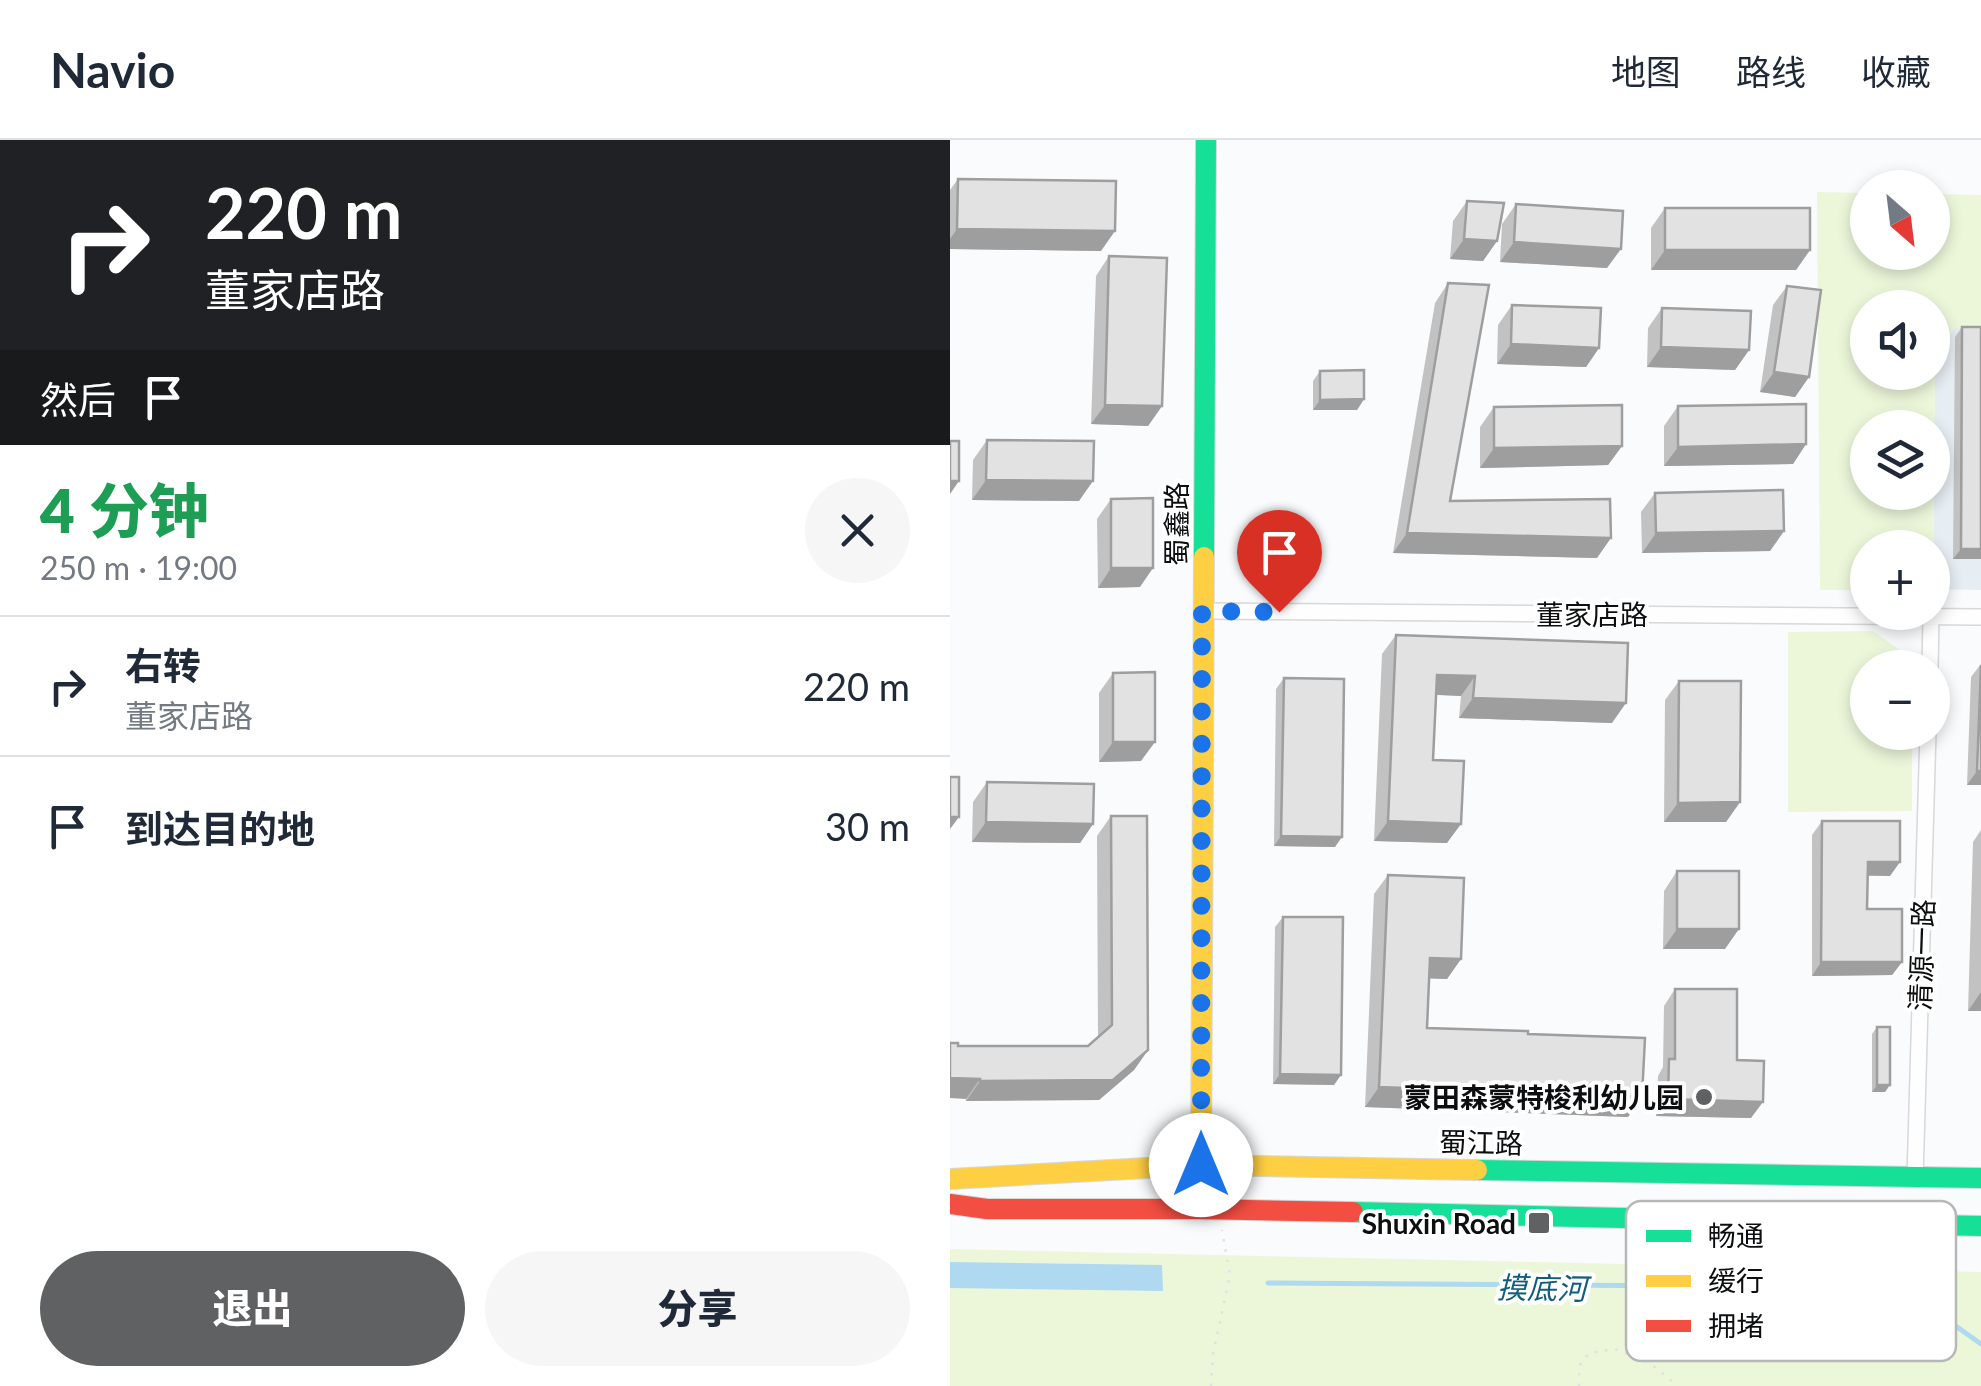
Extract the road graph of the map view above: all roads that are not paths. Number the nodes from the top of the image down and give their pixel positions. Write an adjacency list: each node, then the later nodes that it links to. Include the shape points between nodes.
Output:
1 (1206, 140): 2 (street, 蜀鑫路)
2 (1202, 611): 3 (street, 董家店路); 7 (street, 蜀鑫路)
3 (1850, 615)
4 (1950, 616): 5 (street, 董家店路)
5 (1981, 617)
6 (1927, 750): 9 (street, 清源一路)
7 (1201, 1165): 8 (street, 蜀江路); 9 (street, 蜀江路); 12 (street, 蜀鑫路)
8 (950, 1176)
9 (1915, 1178): 10 (street, 蜀江路)
10 (1981, 1178)
11 (950, 1207): 12 (street)
12 (1208, 1209): 13 (street)
13 (1626, 1218)
14 (1956, 1225): 15 (street)
15 (1981, 1226)

